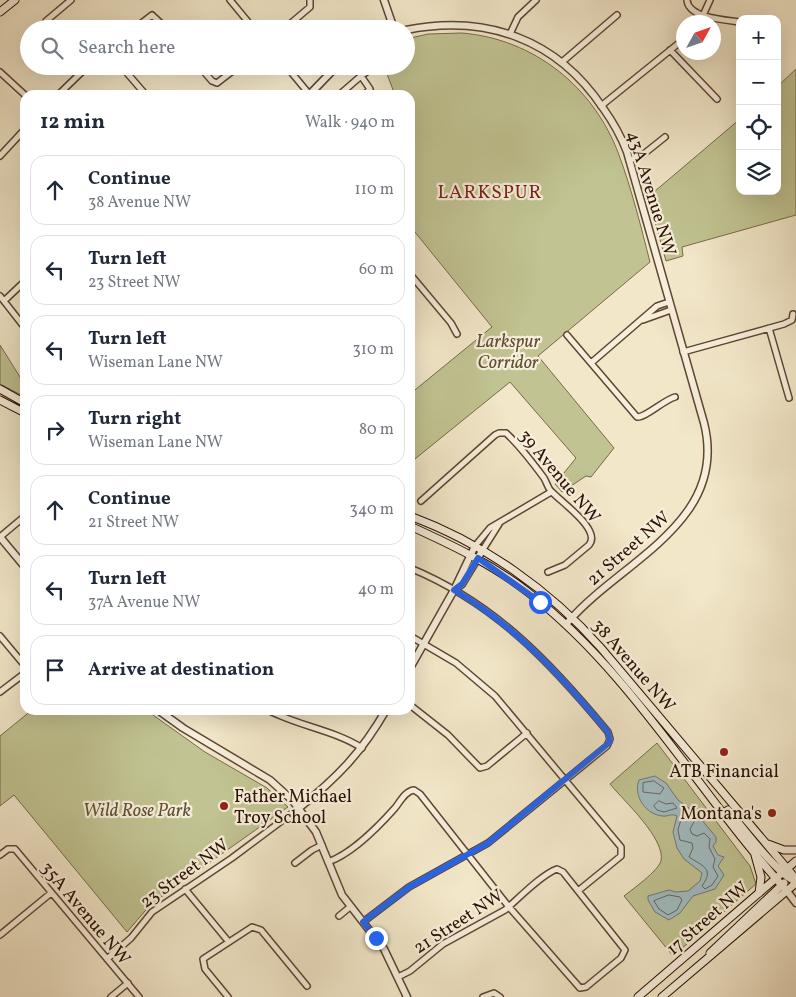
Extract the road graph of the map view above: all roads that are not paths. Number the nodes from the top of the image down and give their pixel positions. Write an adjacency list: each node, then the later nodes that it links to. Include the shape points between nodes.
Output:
1 (14, 0): 9 (main road)
2 (71, 0): 14 (street)
3 (230, 0): 17 (street)
4 (384, 0): 19 (street)
5 (687, 0): 11 (street, via 689,6)
6 (710, 0): 12 (street)
7 (533, 1): 22 (street, via 518,17)
8 (310, 2): 18 (street)
9 (0, 12)
10 (617, 14): 25 (street)
11 (702, 15)
12 (704, 15)
13 (721, 19): 20 (street)
14 (47, 20)
15 (146, 20): 16 (street, via 152,15)
16 (157, 20)
17 (247, 20)
18 (293, 20)
19 (391, 20)
20 (736, 21)
21 (415, 29): 22 (street, 43A Avenue NW, via 455,24)
22 (510, 34): 25 (street, 43A Avenue NW, via 538,46)
23 (676, 45): 24 (street)
24 (670, 50): 41 (street); 42 (street)
25 (562, 62): 42 (street, 43A Avenue NW)
26 (0, 72): 34 (street)
27 (74, 75): 35 (street)
28 (129, 75): 36 (street)
29 (207, 75): 30 (street, via 217,83)
30 (227, 75)
31 (293, 75): 37 (street)
32 (329, 75): 38 (street)
33 (361, 76): 39 (street); 40 (street)
34 (20, 90)
35 (62, 90)
36 (142, 90)
37 (306, 90)
38 (315, 90)
39 (346, 90)
40 (370, 90)
41 (717, 99)
42 (602, 106): 46 (street, 43A Avenue NW, via 622,138)
43 (20, 134): 45 (street)
44 (665, 137): 46 (street, via 640,157)
45 (1, 154)
46 (630, 160): 50 (street, 43A Avenue NW)
47 (415, 280): 56 (street, via 452,323)
48 (20, 285): 49 (street)
49 (2, 298): 54 (street)
50 (669, 302): 51 (street, 43A Avenue NW); 53 (street, via 657,306)
51 (671, 310): 53 (street); 58 (street, 43A Avenue NW)
52 (793, 314): 55 (street, via 792,320)
53 (642, 320): 59 (street)
54 (20, 321)
55 (769, 328): 58 (street); 62 (street)
56 (457, 334)
57 (567, 335): 59 (street)
58 (683, 352): 66 (street, 43A Avenue NW)
59 (591, 363): 61 (street, via 639,418 663,401)
60 (0, 389): 64 (main road)
61 (676, 397)
62 (789, 398)
63 (0, 400): 65 (main road)
64 (20, 400)
65 (20, 411)
66 (705, 428): 83 (street, 21 Street NW, via 706,466 697,496 688,512 667,536)
67 (551, 492): 68 (street, 39 Avenue NW, via 541,475 504,433 495,435); 71 (street); 81 (street, 39 Avenue NW, via 576,514 592,538 589,545 569,562)
68 (420, 502)
69 (415, 518): 75 (main road, 38 Avenue NW)
70 (20, 520): 73 (street)
71 (499, 524): 75 (street, via 487,530); 78 (street)
72 (415, 528): 77 (main road, 38 Avenue NW)
73 (0, 537): 74 (street)
74 (7, 545): 76 (street); 79 (street)
75 (475, 546): 77 (street); 78 (main road, 38 Avenue NW)
76 (0, 549)
77 (471, 554): 78 (main road, 38 Avenue NW); 82 (street)
78 (480, 554): 82 (street, via 462,584); 83 (main road, 38 Avenue NW, via 534,585); 84 (main road, 38 Avenue NW)
79 (20, 561)
80 (415, 570): 82 (street)
81 (548, 572)
82 (454, 590): 87 (street); 98 (street, via 534,649 568,684 609,735 609,744)
83 (572, 618): 84 (street, 21 Street NW); 101 (main road, 38 Avenue NW)
84 (566, 624): 99 (main road, 38 Avenue NW, via 605,666)
85 (0, 636): 89 (street)
86 (415, 638): 87 (street)
87 (424, 643): 88 (street); 96 (street, via 480,682)
88 (415, 659)
89 (20, 660)
90 (20, 678): 91 (street)
91 (0, 692)
92 (415, 709): 96 (street, via 448,735 480,768 487,766)
93 (172, 715): 100 (street, via 270,780)
94 (279, 715): 97 (street)
95 (383, 715): 97 (street, 23 Street NW)
96 (527, 733): 98 (street)
97 (362, 748): 100 (street, 23 Street NW, via 336,777)
98 (566, 780): 106 (street); 112 (street, via 622,849 619,858)
99 (701, 783): 104 (main road, 38 Avenue NW); 110 (main road)
100 (299, 808): 102 (street); 111 (street, 23 Street NW)
101 (762, 839): 103 (main road, via 778,848); 110 (main road, 38 Avenue NW)
102 (322, 845): 108 (street); 109 (street)
103 (796, 850)
104 (754, 852): 110 (main road, 38 Avenue NW); 114 (main road, via 761,877)
105 (0, 855): 113 (street, 35A Avenue NW, via 12,847)
106 (469, 856): 108 (street, via 420,794 412,790 342,856); 117 (street); 119 (street, via 409,887)
107 (796, 861): 110 (main road, 17 Street NW)
108 (328, 862): 116 (street)
109 (295, 863)
110 (790, 881): 114 (main road, 17 Street NW); 115 (street); 133 (main road, 17 Street NW, via 721,941 705,962)
111 (186, 889): 121 (street); 122 (street, 23 Street NW, via 148,915 131,938)
112 (578, 891): 117 (street, 21 Street NW, via 563,872 557,870 550,872); 117 (street, via 623,945 625,952 582,989)
113 (51, 893): 120 (street); 122 (street, 35A Avenue NW)
114 (759, 893): 132 (main road, 17 Street NW)
115 (796, 903)
116 (350, 907): 118 (street); 119 (street)
117 (508, 907): 123 (street, 21 Street NW, via 443,944)
118 (339, 916)
119 (363, 922): 123 (street, via 384,949)
120 (0, 935)
121 (228, 941): 125 (street, via 247,928 260,930); 128 (street, via 203,961 205,969)
122 (107, 958): 124 (street, 35A Avenue NW)
123 (398, 977): 129 (street)
124 (128, 984): 126 (street); 127 (street, 35A Avenue NW)
125 (307, 986)
126 (111, 997)
127 (139, 997)
128 (228, 997)
129 (407, 997)
130 (483, 997): 131 (street, via 494,993)
131 (500, 997)
132 (638, 997)
133 (662, 997)

